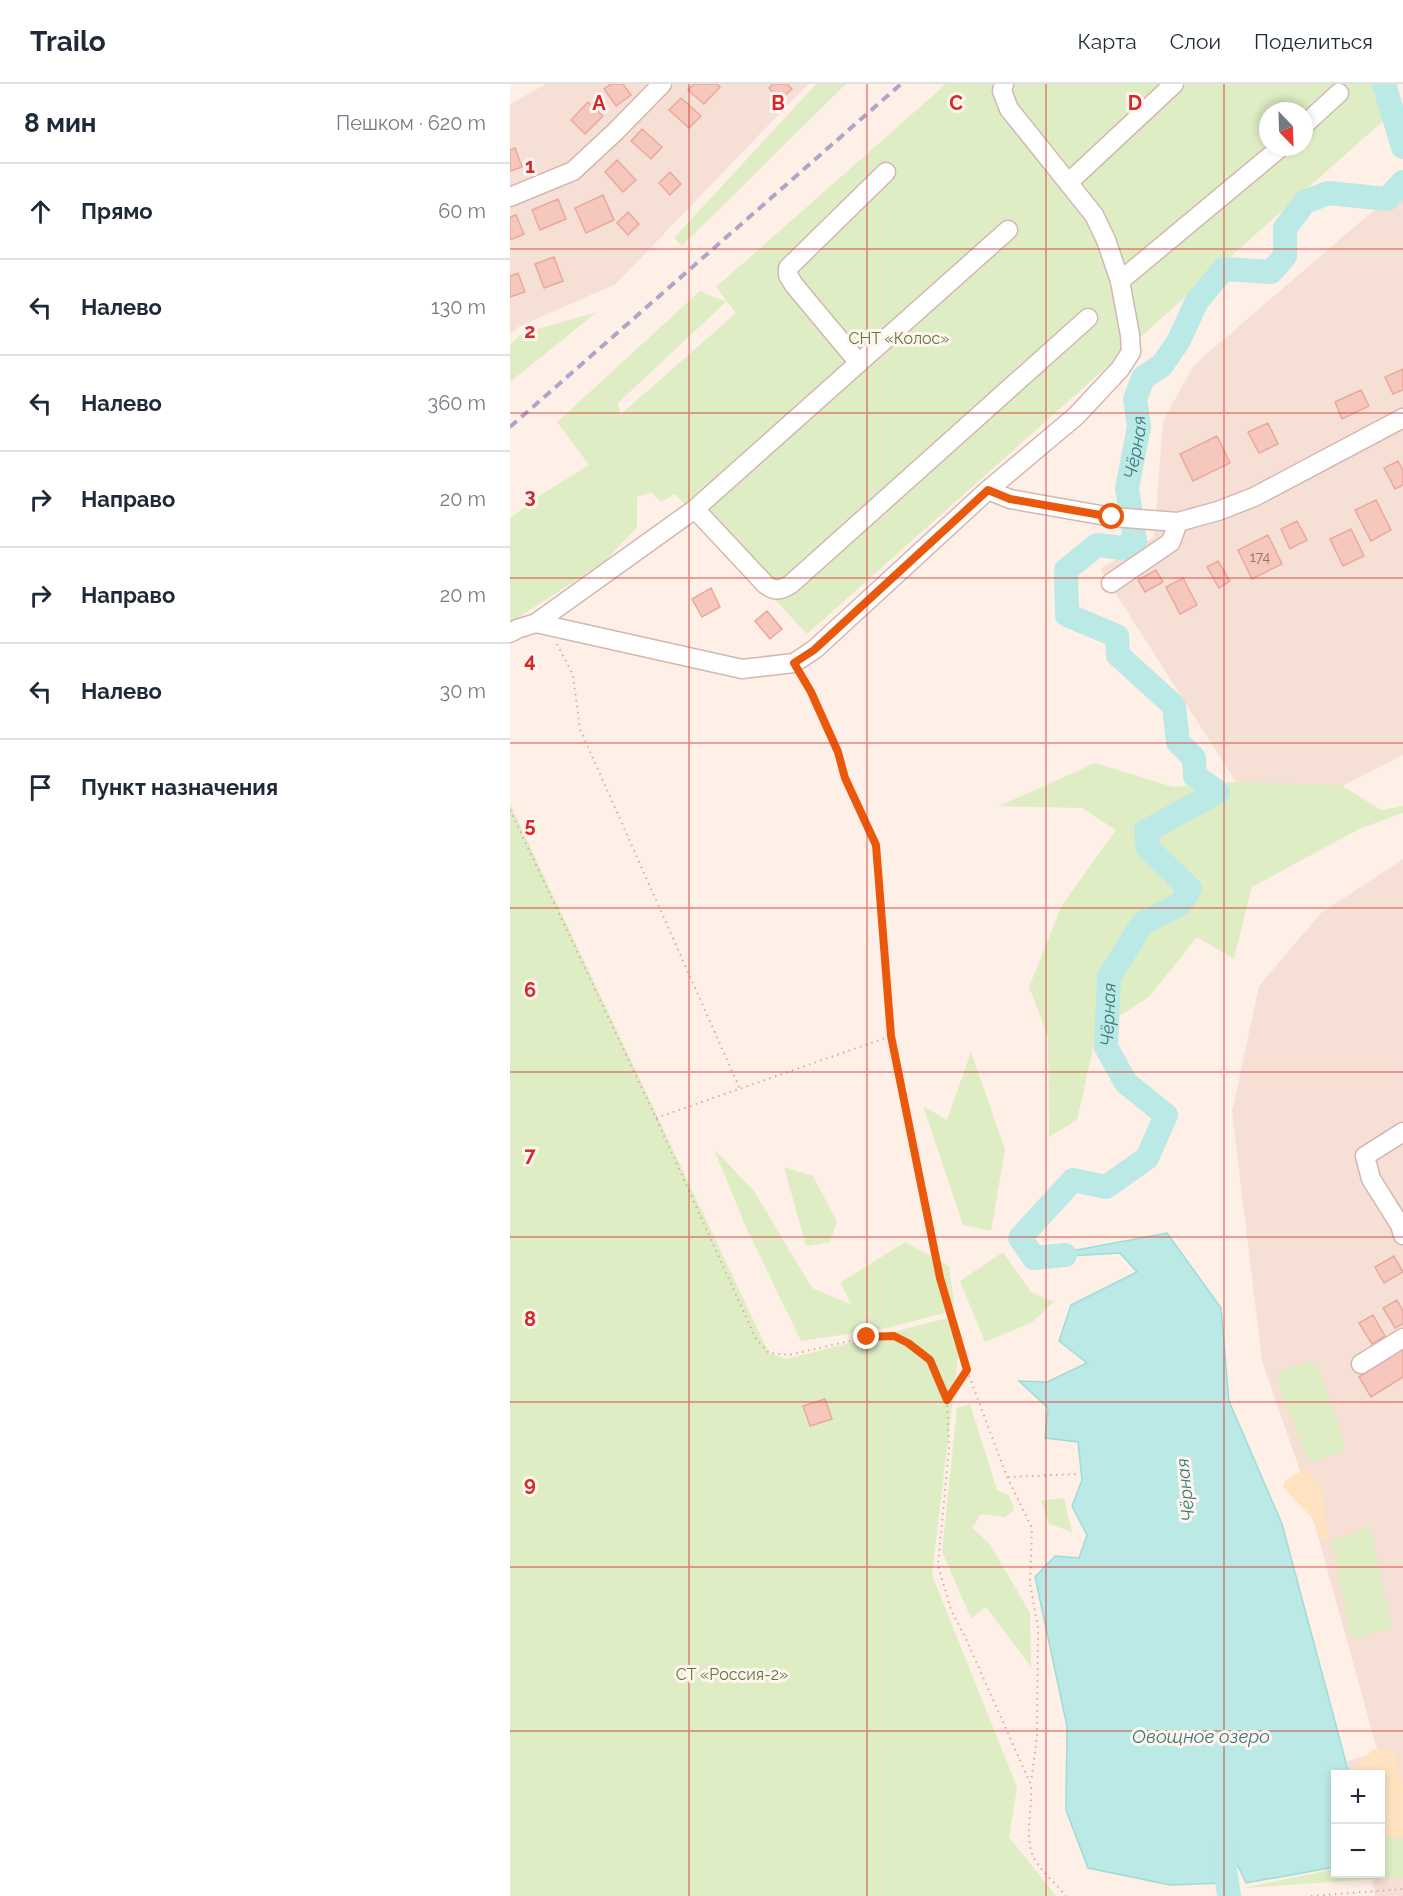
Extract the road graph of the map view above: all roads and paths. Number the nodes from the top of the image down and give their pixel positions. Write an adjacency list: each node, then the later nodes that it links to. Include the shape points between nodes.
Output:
1 (662, 84): 9 (street, via 573,171)
2 (1004, 84): 8 (street, via 1002,91 1009,109)
3 (1174, 84): 8 (street)
4 (1339, 93): 5 (street)
5 (1313, 117)
6 (1270, 156): 11 (street)
7 (886, 172): 13 (street, via 788,268 794,285)
8 (1068, 183): 11 (street, via 1094,215)
9 (510, 197)
10 (1008, 230): 13 (street)
11 (1120, 281): 15 (street, via 1131,352 1076,416)
12 (1088, 318): 16 (street, via 781,590 766,585)
13 (859, 363): 16 (street)
14 (1403, 418): 17 (street, via 1254,497)
15 (988, 490): 17 (street, via 1010,499 1112,517); 21 (street, via 814,650)
16 (695, 508): 19 (street)
17 (1178, 522): 18 (street, via 1171,543)
18 (1111, 583)
19 (542, 624): 20 (street); 21 (street, via 742,669); 24 (path, via 573,675 580,729)
20 (510, 633)
21 (794, 663): 23 (path, via 834,742 845,778 876,845)
22 (510, 810): 25 (path)
23 (891, 1036): 24 (path); 30 (path, via 940,1278)
24 (740, 1089): 25 (path)
25 (656, 1118): 31 (path, via 756,1339 769,1353 789,1355 867,1337 894,1336 930,1360)
26 (1403, 1132): 27 (street, via 1365,1156 1371,1179)
27 (1403, 1235)
28 (1403, 1338): 29 (street)
29 (1361, 1364)
30 (967, 1370): 31 (path); 33 (path)
31 (947, 1400): 34 (path, via 949,1449 938,1565 951,1610)
32 (1077, 1474): 33 (path)
33 (1007, 1477): 34 (path, via 1032,1528 1030,1583 1038,1628 1037,1736)
34 (1031, 1785): 36 (path, via 1029,1840 1033,1857)
35 (1403, 1888): 37 (path)
36 (1066, 1896)
37 (1311, 1896)

